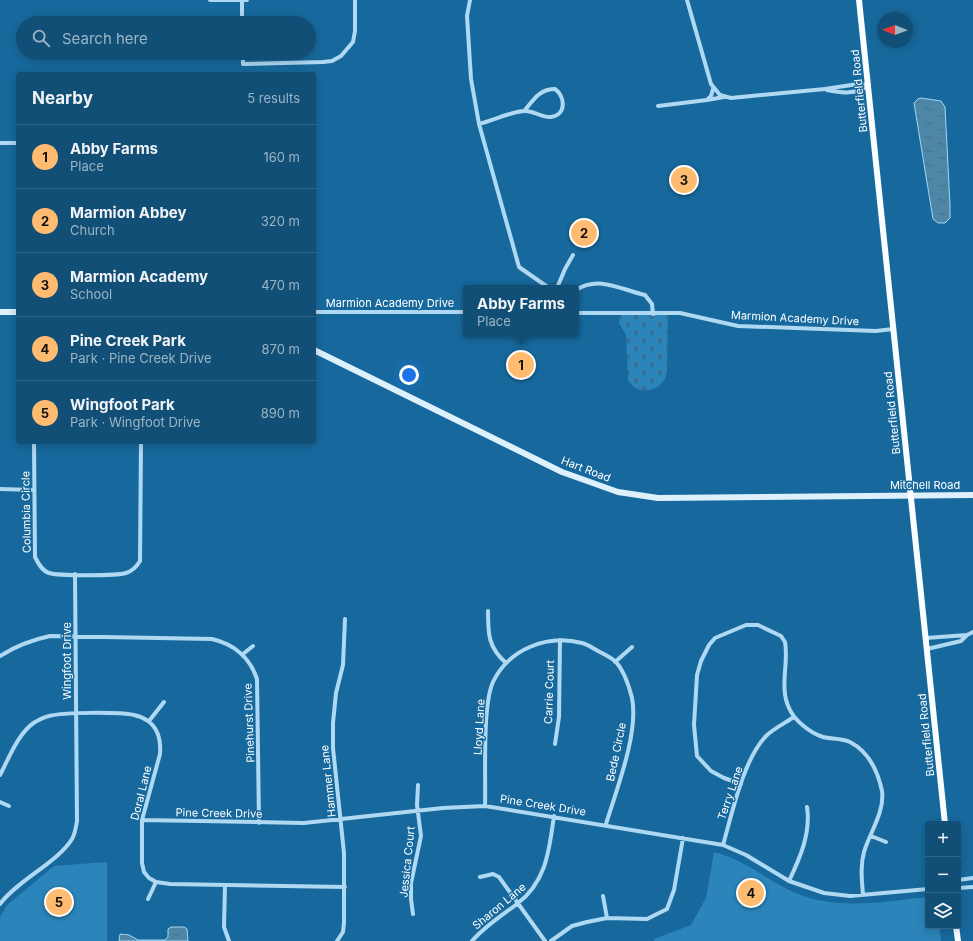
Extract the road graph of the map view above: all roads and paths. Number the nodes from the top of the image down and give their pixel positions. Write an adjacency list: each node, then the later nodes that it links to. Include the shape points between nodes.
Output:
1 (210, 0): 2 (street)
2 (242, 0): 3 (street); 8 (street)
3 (247, 0)
4 (355, 0): 9 (street, via 353,42 347,50 332,60 243,64)
5 (470, 0): 17 (street, via 467,16 472,85)
6 (687, 0): 11 (street)
7 (859, 0): 10 (main road, Butterfield Road)
8 (242, 16)
9 (243, 60)
10 (869, 85): 12 (street); 12 (street, via 858,92 842,93); 30 (main road, Butterfield Road)
11 (713, 88): 13 (street); 14 (street)
12 (824, 89): 13 (street)
13 (725, 97): 14 (street)
14 (708, 100): 15 (street)
15 (658, 106)
16 (526, 110): 16 (street, via 543,116 551,117 558,114 563,109 560,93 555,89 547,89 533,100); 17 (street)
17 (479, 124): 21 (street, via 519,268)
18 (0, 143): 19 (street)
19 (16, 143)
20 (573, 255): 22 (street)
21 (544, 285)
22 (558, 285)
23 (579, 289): 29 (street, via 597,283 611,284 645,295 652,304)
24 (0, 312): 25 (street)
25 (16, 312)
26 (316, 312): 27 (street, Marmion Academy Drive)
27 (463, 312)
28 (579, 313): 29 (street, Marmion Academy Drive)
29 (653, 314): 30 (street, Marmion Academy Drive, via 680,313 738,326)
30 (893, 329): 36 (main road, Butterfield Road)
31 (316, 351): 37 (street, Hart Road, via 562,472 618,492 658,498)
32 (34, 444): 35 (street, Columbia Circle)
33 (141, 444): 39 (street, via 140,561 132,570 122,574)
34 (0, 489): 35 (street)
35 (34, 490): 39 (street, Columbia Circle, via 34,552 37,562 50,574)
36 (910, 494): 37 (street, Mitchell Road); 38 (street, Mitchell Road); 45 (main road, Butterfield Road)
37 (878, 495)
38 (973, 495)
39 (75, 574): 44 (street, Wingfoot Drive)
40 (488, 612): 53 (street, via 488,637 496,654)
41 (345, 619): 69 (street, Hammer Lane, via 343,665 336,693 333,723 333,748)
42 (973, 632): 43 (street)
43 (967, 635): 45 (street); 49 (street, via 961,641)
44 (75, 636): 50 (street, Pinehurst Drive, via 212,639 229,644); 51 (street, Pinehurst Drive, via 50,636 32,640); 55 (street, Wingfoot Drive)
45 (926, 638): 49 (main road, Butterfield Road)
46 (560, 640): 52 (street, Bede Circle, via 583,643); 53 (street, Bede Circle, via 543,641); 58 (street, Carrie Court, via 559,717)
47 (253, 646): 50 (street)
48 (632, 647): 52 (street)
49 (927, 649): 70 (main road, Butterfield Road)
50 (243, 654): 71 (street, Pinehurst Drive, via 254,670 259,689)
51 (0, 656)
52 (615, 662): 72 (street, Bede Circle, via 625,678 632,698 632,723 622,777)
53 (506, 663): 64 (street, Lloyd Lane, via 493,683 487,705)
54 (164, 702): 57 (street)
55 (76, 714): 57 (street, via 133,715); 59 (street, via 49,716 32,725 20,738); 91 (street, Wingfoot Drive, via 77,821 72,838 67,846 13,890)
56 (794, 717): 60 (street, Terry Lane, via 766,736 753,756); 60 (street, via 785,695 785,644 781,636 751,624 712,641 701,660 697,676 693,730 696,749 700,759 711,771); 73 (street, via 822,736 849,742 872,764 882,794 880,811)
57 (149, 722): 68 (street, Doral Lane, via 158,733 161,747)
58 (555, 744)
59 (0, 775)
60 (741, 784): 76 (street, Terry Lane)
61 (418, 785): 66 (street, Jessica Court)
62 (0, 802): 63 (street)
63 (9, 806)
64 (485, 806): 66 (street, Pine Creek Drive); 67 (street, Pine Creek Drive)
65 (807, 807): 80 (street, via 809,819 802,854)
66 (419, 811): 69 (street, Pine Creek Drive); 92 (street, Jessica Court, via 421,836 412,883)
67 (554, 816): 72 (street, Pine Creek Drive); 90 (street, Sharon Lane, via 543,874 533,890)
68 (142, 820): 71 (street, Pine Creek Drive); 81 (street, Doral Lane, via 143,868 149,878)
69 (341, 820): 71 (street, Pine Creek Drive); 83 (street, Hammer Lane)
70 (945, 821)
71 (259, 823)
72 (606, 824): 74 (street, Pine Creek Drive)
73 (870, 836): 75 (street); 87 (street, via 864,853)
74 (683, 838): 76 (street, Pine Creek Drive); 93 (street, via 674,890 667,909 647,919)
75 (886, 842)
76 (723, 845): 80 (street, Pine Creek Drive, via 746,855)
77 (480, 877): 90 (street, via 493,874 499,877)
78 (973, 878): 79 (street)
79 (961, 880)
80 (789, 881): 87 (street, Pine Creek Drive, via 824,893)
81 (156, 882): 82 (street); 89 (street)
82 (225, 885): 83 (street); 95 (street, via 224,927)
83 (345, 887): 96 (street, Hammer Lane, via 343,929)
84 (973, 887): 86 (street)
85 (925, 888): 87 (street, Pine Creek Drive)
86 (961, 888)
87 (863, 895)
88 (602, 896): 93 (street)
89 (148, 899)
90 (518, 903): 97 (street, Sharon Lane, via 488,925); 98 (street)
91 (0, 904)
92 (413, 914)
93 (607, 918): 99 (street, via 572,926)
94 (956, 929): 100 (main road)
95 (229, 941)
96 (337, 941)
97 (472, 941)
98 (546, 941)
99 (551, 941)
100 (958, 941)

